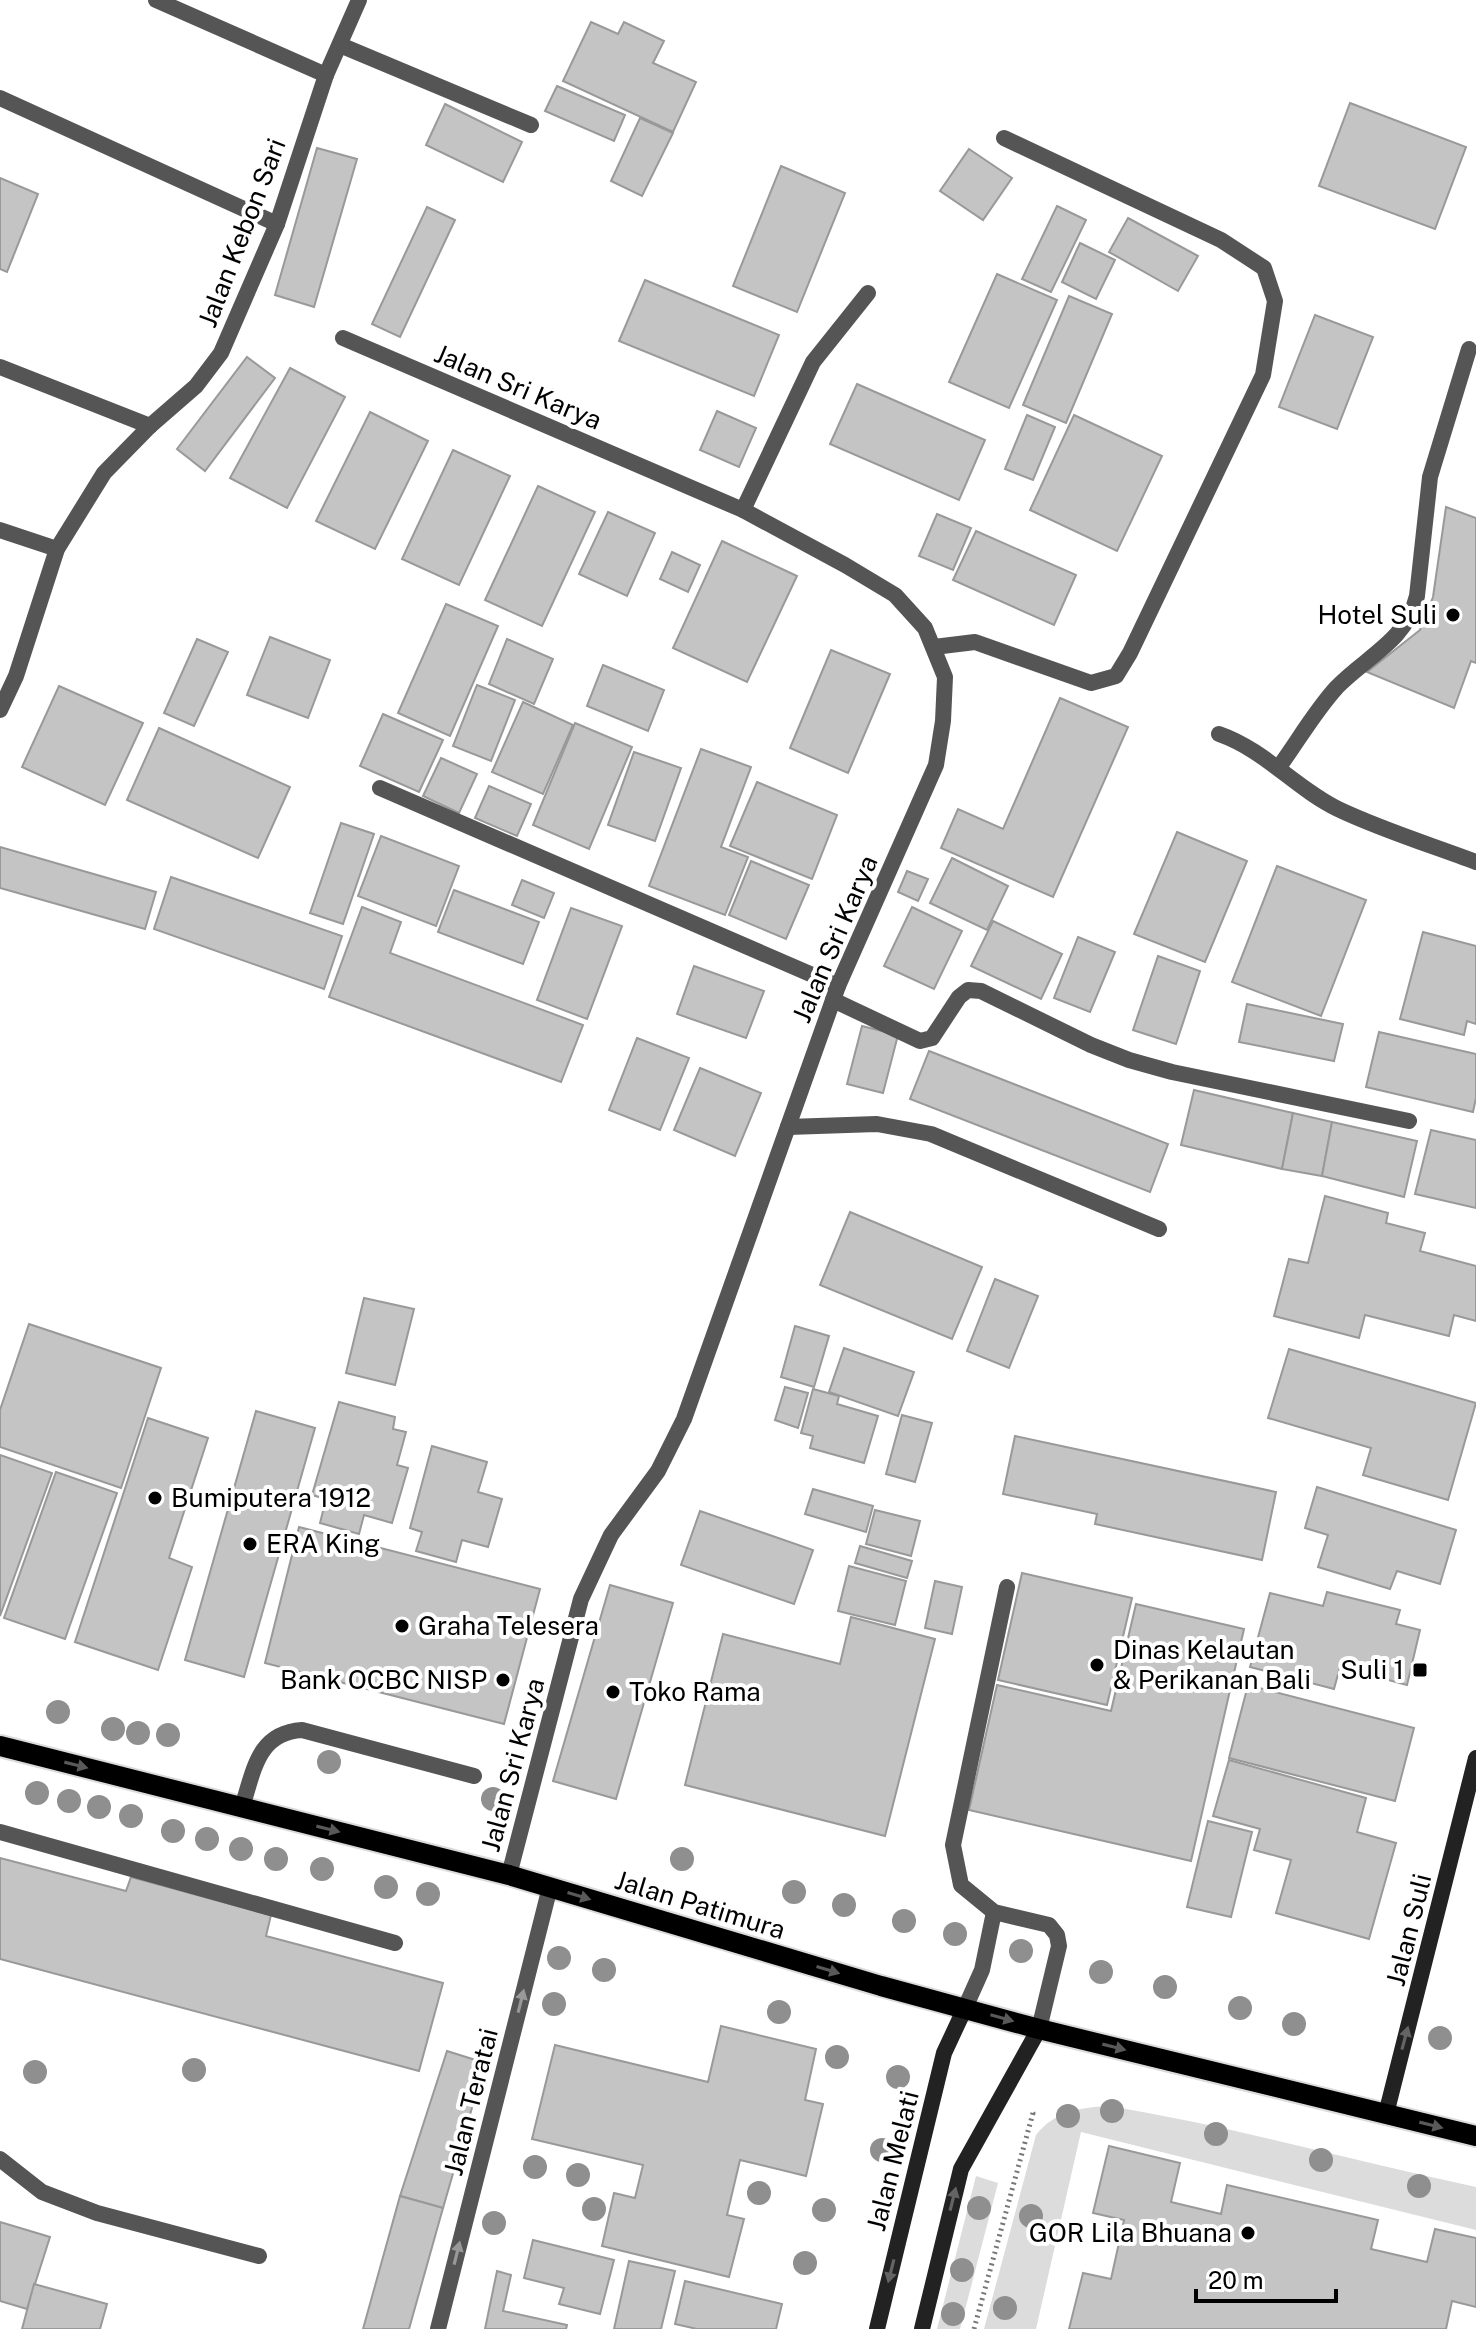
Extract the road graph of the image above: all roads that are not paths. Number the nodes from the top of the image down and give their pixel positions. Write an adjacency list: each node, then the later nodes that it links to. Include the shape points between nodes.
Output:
1 (156, 0): 4 (street)
2 (359, 0): 3 (street, Jalan Kebon Sari)
3 (340, 45): 4 (street, Jalan Kebon Sari); 6 (street)
4 (326, 75): 8 (street, Jalan Kebon Sari)
5 (0, 98): 8 (street)
6 (531, 125)
7 (1004, 138): 17 (street, via 1221,240 1264,268 1275,301 1263,375 1116,676 1091,683 975,642)
8 (277, 224): 13 (street, Jalan Kebon Sari, via 221,353 196,386)
9 (868, 293): 14 (street, via 813,362)
10 (343, 338): 14 (street, Jalan Sri Karya)
11 (1469, 349): 20 (street, via 1430,477 1413,613 1400,634 1336,689)
12 (0, 367): 13 (street)
13 (150, 426): 16 (street, Jalan Kebon Sari, via 104,473)
14 (743, 510): 17 (street, Jalan Sri Karya, via 895,595 925,628)
15 (0, 530): 16 (street)
16 (57, 549): 18 (street, Jalan Kebon Sari)
17 (934, 647): 23 (street, Jalan Sri Karya, via 945,677 936,765)
18 (0, 710)
19 (1219, 734): 20 (street)
20 (1279, 767): 22 (street, via 1337,808)
21 (380, 788): 23 (street)
22 (1476, 862)
23 (835, 993): 24 (street, via 920,1041 932,1038 959,997 968,990 981,991 1129,1060); 25 (street, Jalan Sri Karya)
24 (1409, 1121)
25 (788, 1127): 26 (street, via 877,1124 931,1134); 33 (street, Jalan Sri Karya, via 684,1419 658,1471 611,1535 581,1599)
26 (1159, 1229)
27 (1007, 1587): 35 (street, via 953,1845 961,1885)
28 (0, 1746): 31 (main road, Jalan Patimura, one-way to 31)
29 (1476, 1758): 39 (street, Jalan Suli, one-way to 29)
30 (474, 1776): 31 (street, via 302,1730 284,1732 262,1750)
31 (242, 1807): 33 (main road, Jalan Patimura, one-way to 33)
32 (0, 1832): 36 (street)
33 (509, 1875): 34 (main road, Jalan Patimura)
34 (550, 1887): 37 (main road, Jalan Patimura, one-way to 37); 43 (street, Jalan Teratai, one-way to 34)
35 (994, 1912): 37 (street, via 982,1970); 38 (street, via 1049,1925 1057,1935 1059,1946)
36 (395, 1943)
37 (965, 2008): 38 (main road, Jalan Patimura, one-way to 38); 44 (street, Jalan Melati, one-way to 44, via 944,2053)
38 (1039, 2029): 39 (main road, Jalan Patimura, one-way to 39); 45 (street, one-way to 38, via 961,2169)
39 (1386, 2114): 40 (main road, Jalan Patimura, one-way to 40)
40 (1476, 2136)
41 (0, 2159): 42 (street, via 42,2192 97,2213)
42 (259, 2256)
43 (438, 2329)
44 (877, 2329)
45 (922, 2329)

